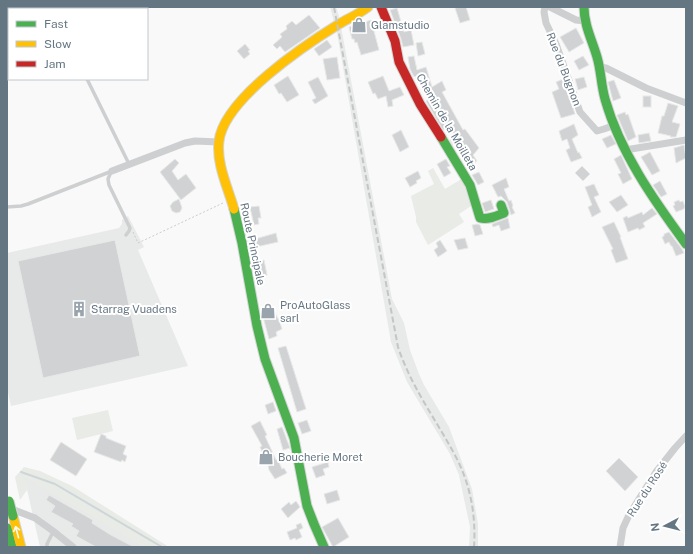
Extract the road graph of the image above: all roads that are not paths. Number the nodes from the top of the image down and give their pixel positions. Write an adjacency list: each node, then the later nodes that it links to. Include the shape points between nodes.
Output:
1 (368, 7): 12 (main road, Route Principale, via 306,45 259,83 232,113)
2 (381, 7): 16 (main road, Chemin de la Moilleta, via 395,41 399,62 420,104 470,185 480,218 504,213)
3 (545, 7): 10 (street, Rue du Bugnon, via 546,23 580,112 597,131)
4 (550, 7): 6 (street, via 576,20)
5 (584, 7): 6 (main road)
6 (585, 21): 7 (main road)
7 (600, 67): 9 (street); 10 (main road, via 605,100)
8 (87, 80): 14 (lane)
9 (686, 103)
10 (615, 125): 13 (main road)
11 (686, 140): 13 (street)
12 (219, 142): 14 (street, via 185,143); 28 (main road, Route Principale, via 220,160 240,229 265,358 295,439 308,511)
13 (626, 150): 19 (main road, via 656,204)
14 (129, 164): 15 (street)
15 (112, 171): 17 (lane, via 28,204); 18 (lane, via 108,179 109,185 130,228)
16 (501, 205)
17 (7, 207)
18 (126, 235)
19 (686, 244)
20 (686, 436): 29 (street, Rue du Rosé, via 656,472 629,515 623,528)
21 (8, 500): 23 (street); 25 (main road, one-way to 21, bridge)
22 (7, 528): 24 (main road)
23 (53, 531): 26 (lane); 27 (street)
24 (12, 547)
25 (21, 547)
26 (47, 547)
27 (72, 547)
28 (324, 547)
29 (620, 547)

